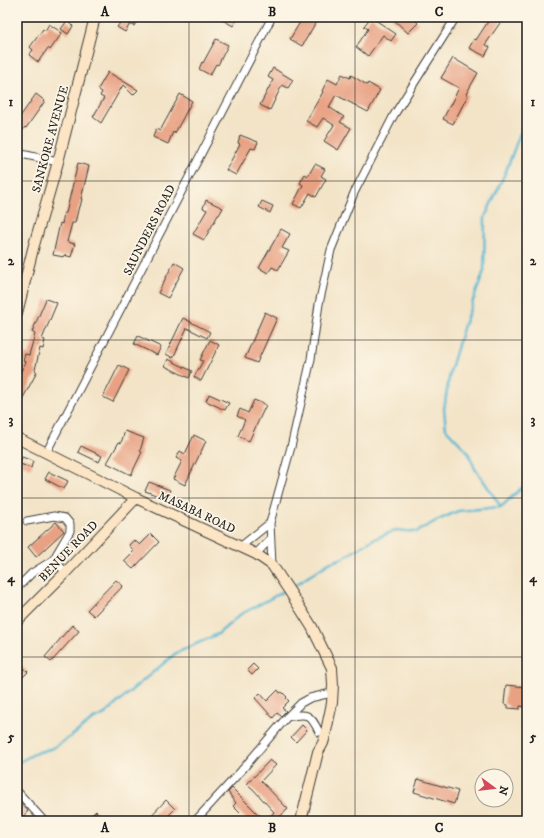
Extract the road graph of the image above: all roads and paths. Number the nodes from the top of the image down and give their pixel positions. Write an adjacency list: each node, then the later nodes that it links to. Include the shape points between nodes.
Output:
1 (95, 17): 5 (street, SANKORE AVENUE)
2 (272, 17): 8 (street, SAUNDERS ROAD)
3 (456, 17): 11 (street, via 394,115 354,193 331,250 319,304 311,359)
4 (17, 153): 5 (street)
5 (58, 162): 6 (street, SANKORE AVENUE)
6 (17, 313)
7 (17, 438): 8 (street, MASABA ROAD)
8 (46, 453): 9 (street, MASABA ROAD)
9 (136, 498): 13 (street, MASABA ROAD); 17 (street, BENUE ROAD)
10 (27, 521): 15 (street, via 54,516 64,518 70,524 70,531)
11 (270, 523): 12 (street); 13 (street)
12 (270, 539): 14 (street); 16 (street)
13 (240, 547): 14 (street, MASABA ROAD)
14 (256, 554): 16 (street, MASABA ROAD)
15 (52, 560): 17 (street); 18 (street, via 32,573)
16 (272, 565): 20 (street, MASABA ROAD, via 312,627)
17 (66, 572): 19 (street, BENUE ROAD)
18 (17, 588)
19 (17, 621)
20 (325, 654): 21 (street); 24 (street, MASABA ROAD, via 332,668 332,703 323,743)
21 (327, 694): 22 (street, via 301,703); 23 (street)
22 (287, 717): 23 (street, via 300,714 309,716 314,720); 27 (street)
23 (319, 732): 24 (street)
24 (318, 752): 28 (street)
25 (17, 791): 26 (street)
26 (44, 821)
27 (195, 821)
28 (301, 821)

